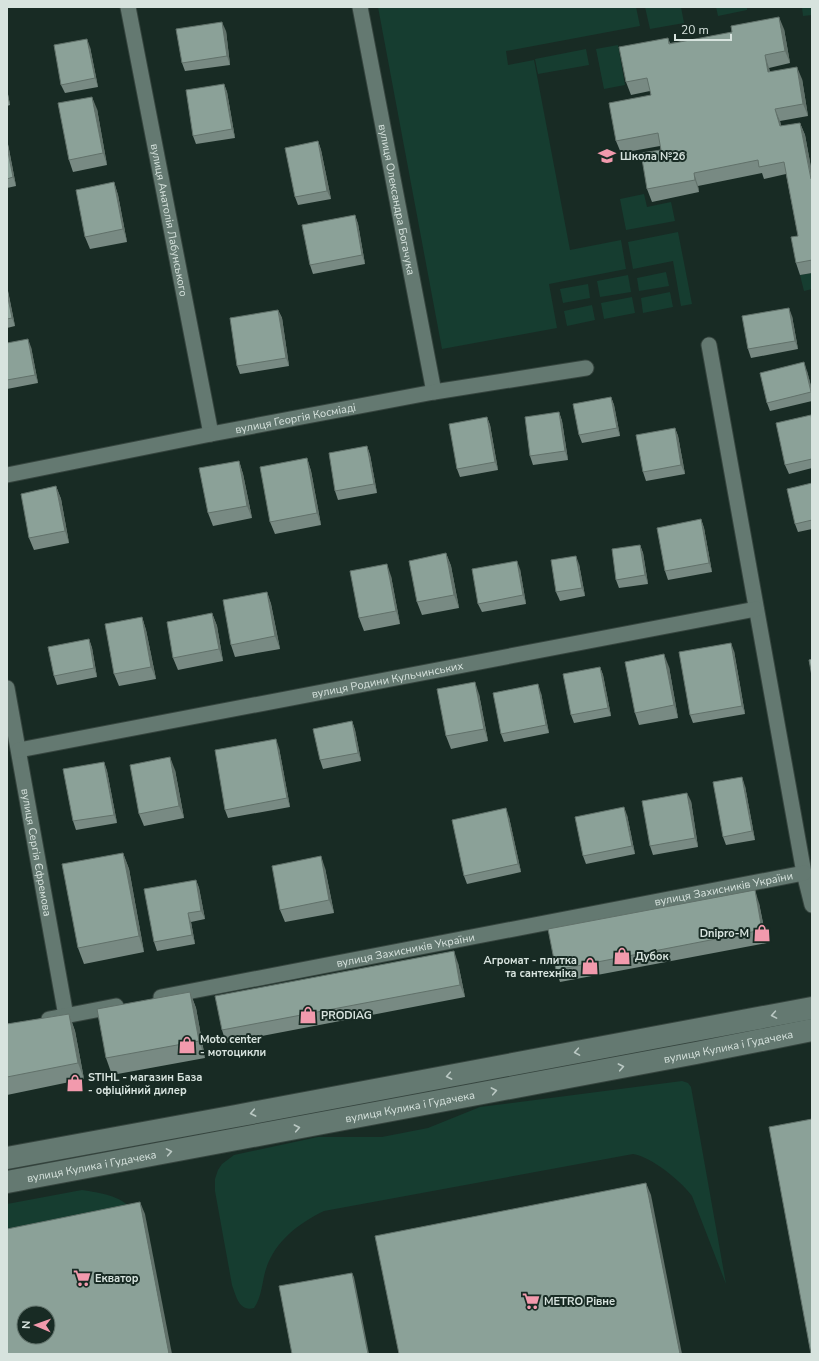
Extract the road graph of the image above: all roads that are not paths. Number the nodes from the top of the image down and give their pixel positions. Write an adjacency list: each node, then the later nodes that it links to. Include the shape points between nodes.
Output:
1 (128, 7): 6 (street, вулиця Анатолія Лабунського)
2 (360, 7): 5 (street, вулиця Олександра Богачука)
3 (709, 345): 8 (street)
4 (586, 368): 5 (street, вулиця Георгія Косміаді)
5 (434, 392): 6 (street, вулиця Георгія Косміаді)
6 (211, 434): 7 (street, вулиця Георгія Косміаді)
7 (7, 475)
8 (756, 609): 10 (street, вулиця Родини Кульчинських); 11 (street)
9 (7, 688): 10 (street, вулиця Сергія Єфремова)
10 (18, 750): 16 (street, вулиця Сергія Єфремова)
11 (804, 873): 12 (street); 13 (street, вулиця Захисників України)
12 (812, 905)
13 (149, 1000)
14 (126, 1004): 16 (street)
15 (812, 1008): 19 (main road, вулиця Кулика і Гудачека, one-way to 19)
16 (66, 1016): 17 (street)
17 (36, 1021)
18 (812, 1030): 20 (main road, вулиця Кулика і Гудачека, one-way to 18)
19 (7, 1158)
20 (7, 1182)

